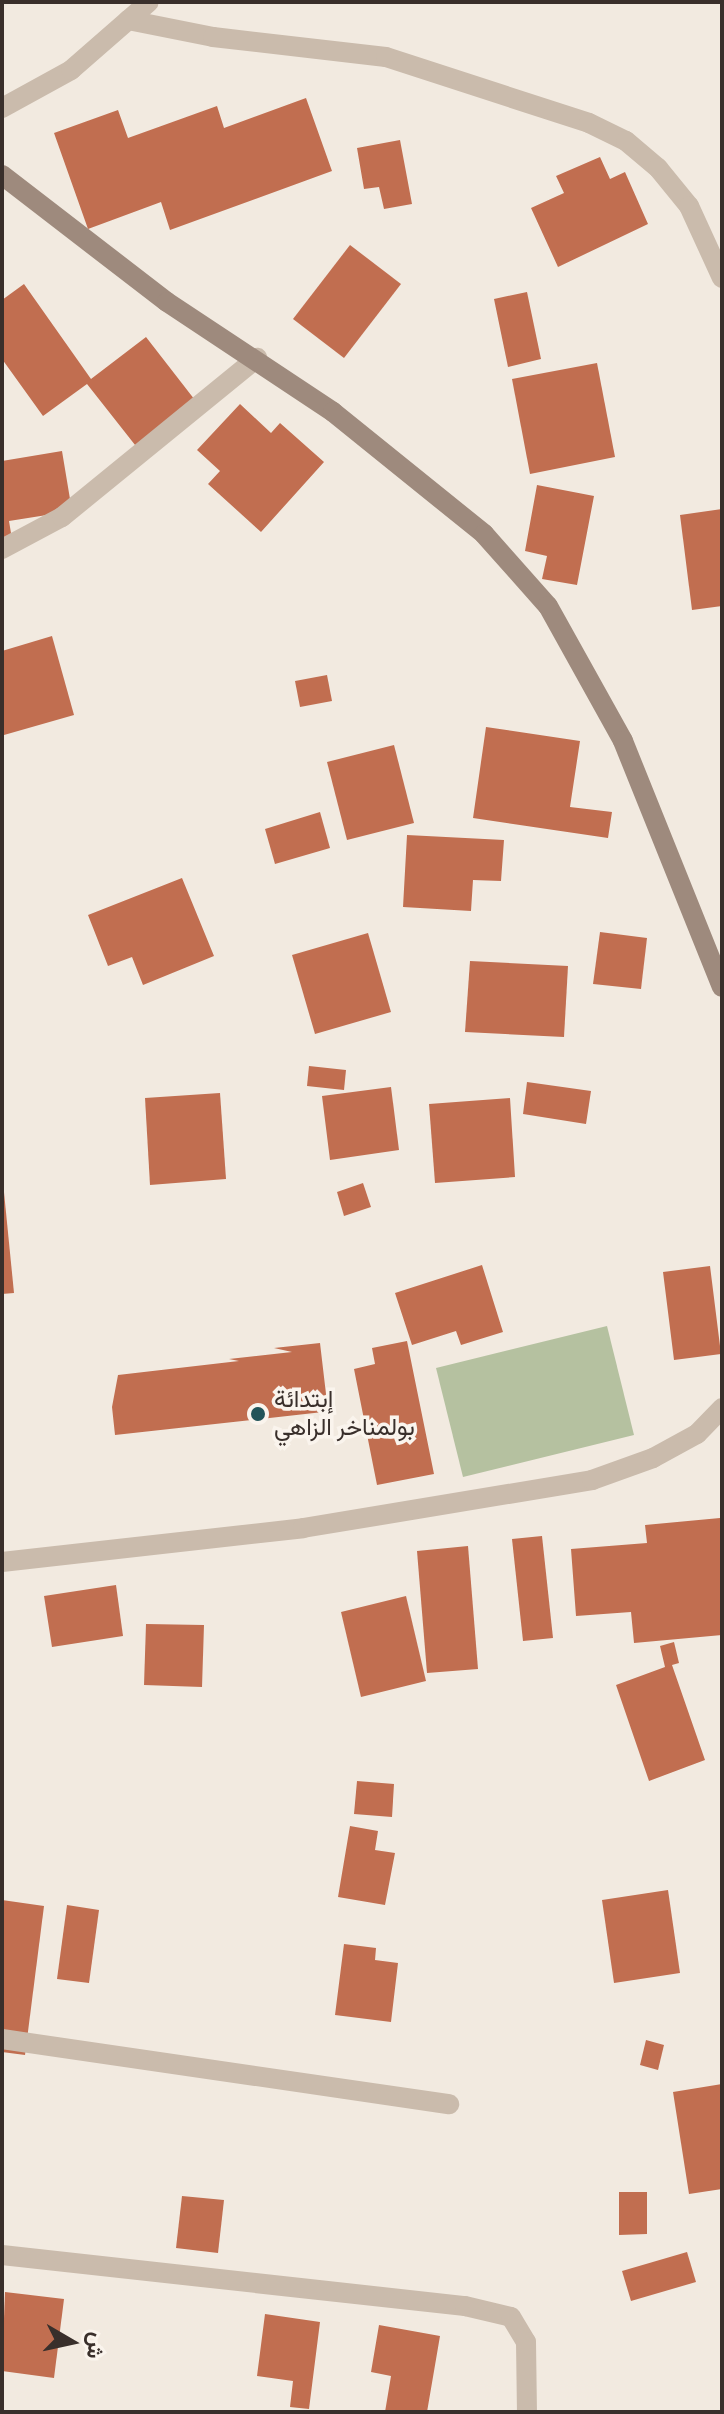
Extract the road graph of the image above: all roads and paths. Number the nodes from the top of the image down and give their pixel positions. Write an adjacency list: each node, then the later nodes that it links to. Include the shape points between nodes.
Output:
1 (149, 2): 2 (street)
2 (128, 20): 3 (street, via 71,70); 5 (street, via 213,37 386,57 589,123 626,141 658,168 696,218)
3 (2, 108)
4 (2, 175): 6 (street, via 167,302)
5 (722, 278)
6 (257, 358): 7 (street, via 62,517); 8 (street, via 484,534 548,606 623,741)
7 (2, 549)
8 (722, 987)
9 (722, 1408): 10 (street, via 697,1434 592,1480 303,1528)
10 (2, 1562)
11 (2, 2039): 12 (street)
12 (449, 2104)
13 (2, 2255): 14 (street, via 465,2306 511,2317 526,2342)
14 (527, 2412)

